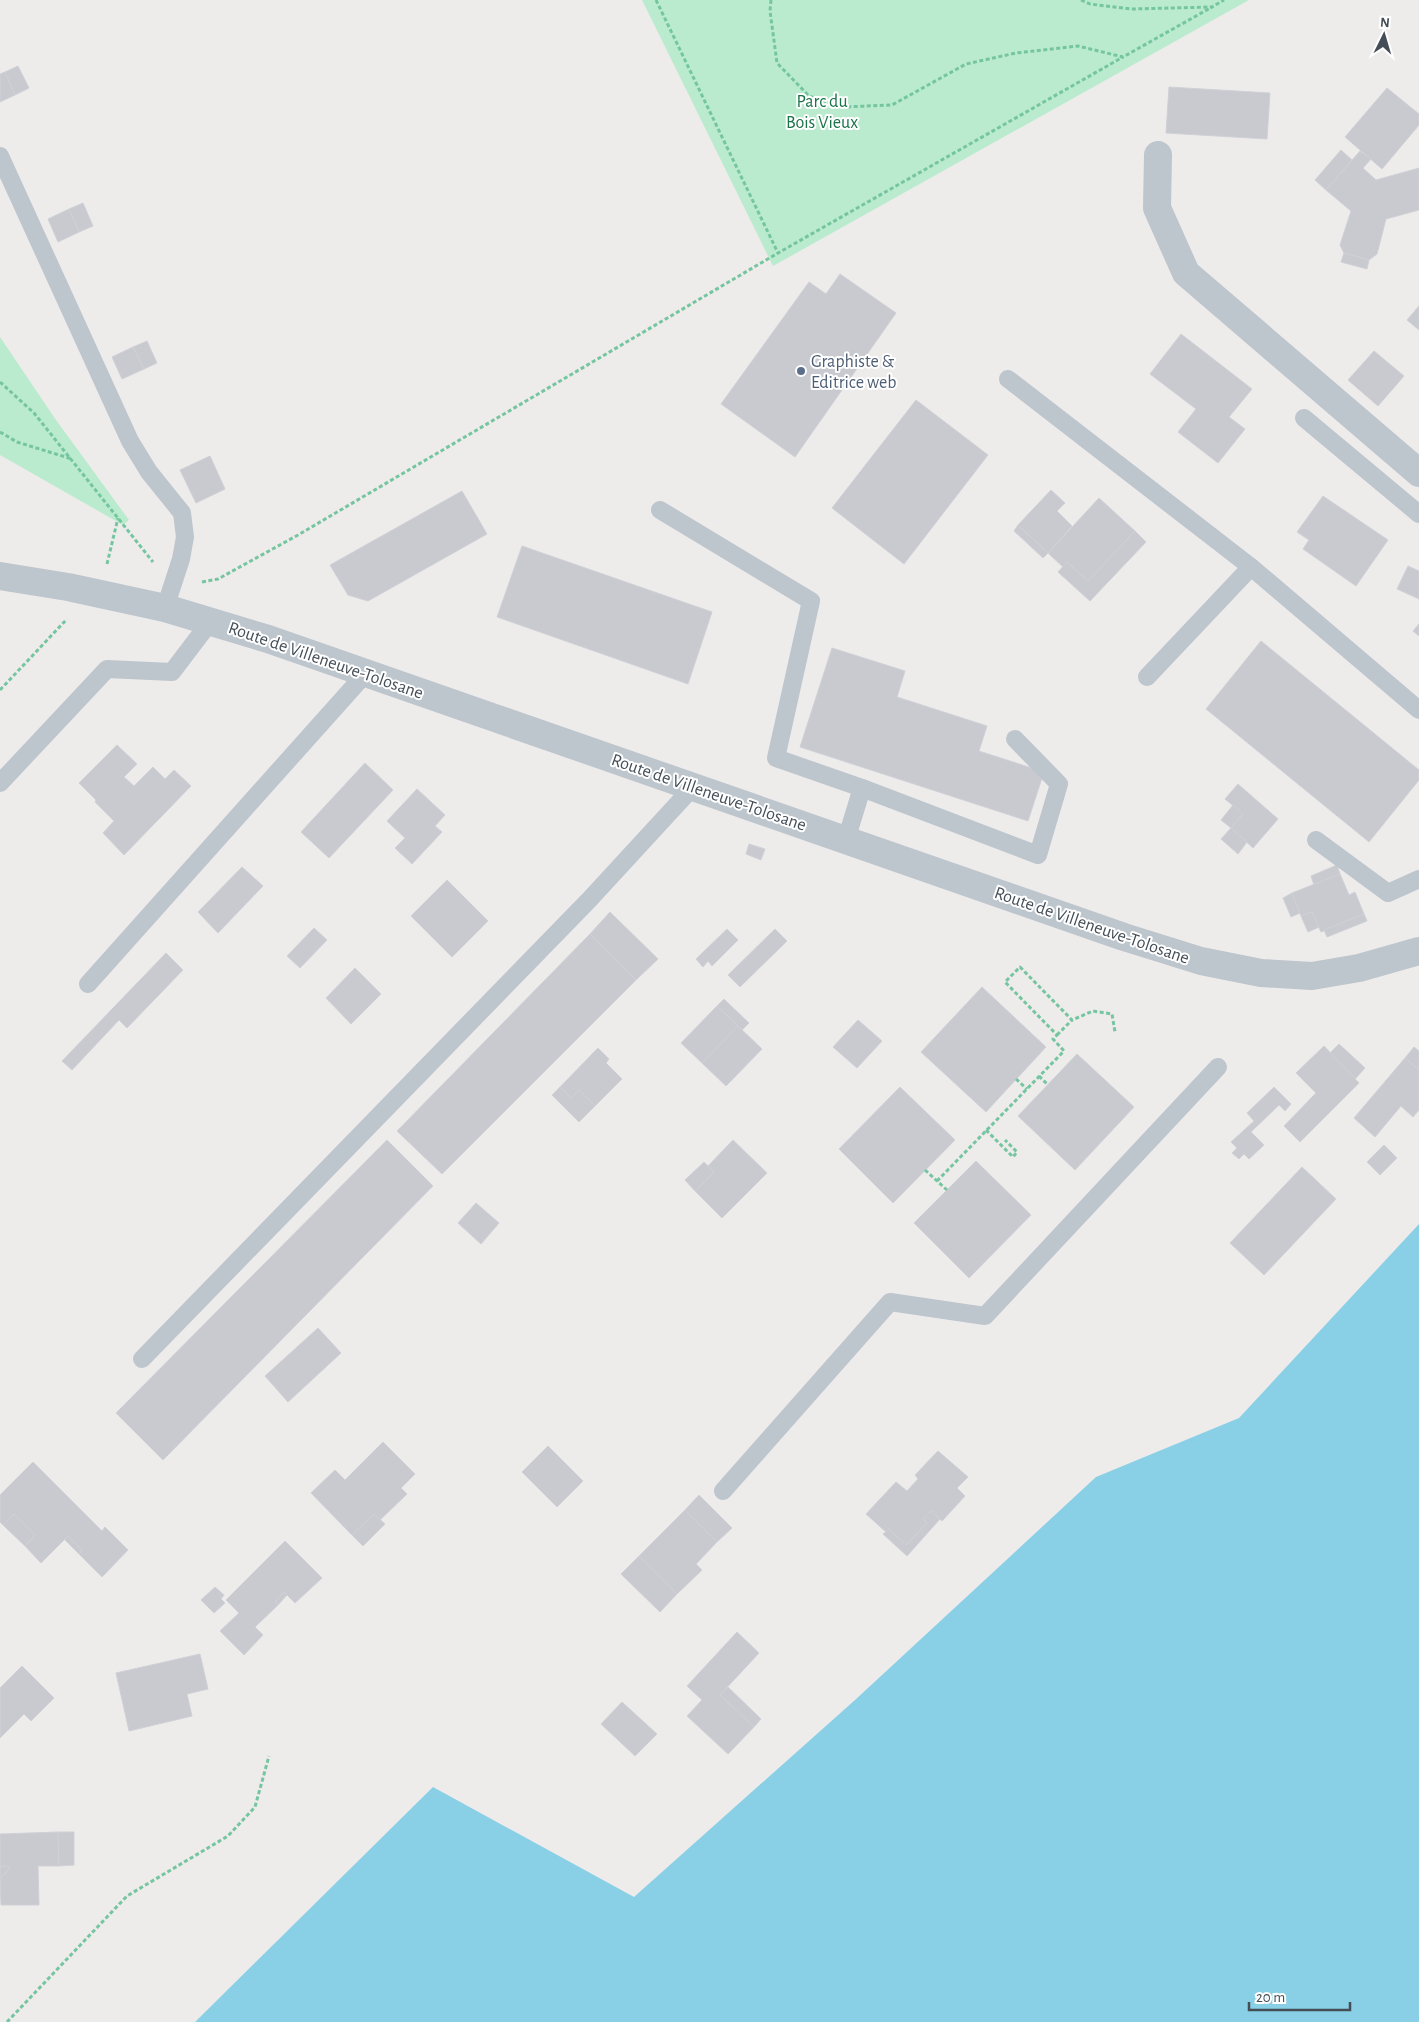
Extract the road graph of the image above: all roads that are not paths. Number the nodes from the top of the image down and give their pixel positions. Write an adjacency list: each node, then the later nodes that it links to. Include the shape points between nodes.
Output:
1 (1158, 155): 5 (street, via 1157,208 1186,273)
2 (0, 156): 10 (lane, via 130,441 149,472 182,513 185,537)
3 (1008, 379): 8 (lane)
4 (1304, 418): 7 (lane)
5 (1419, 474)
6 (660, 510): 18 (lane, via 811,601 776,758)
7 (1419, 514)
8 (1251, 567): 13 (lane); 14 (lane)
9 (0, 576): 10 (street, Route de Villeneuve-Tolosane, via 68,587)
10 (169, 597): 11 (street, Route de Villeneuve-Tolosane)
11 (210, 622): 12 (street, Route de Villeneuve-Tolosane); 16 (lane, via 172,672 107,669)
12 (366, 673): 17 (street, Route de Villeneuve-Tolosane); 23 (lane)
13 (1147, 676)
14 (1419, 710)
15 (1015, 739): 18 (lane, via 1058,784 1038,855)
16 (0, 783)
17 (694, 786): 19 (street, Route de Villeneuve-Tolosane); 25 (lane, via 589,900)
18 (862, 788): 19 (lane)
19 (846, 840): 22 (street, Route de Villeneuve-Tolosane, via 1124,937 1237,969 1312,976 1359,968)
20 (1316, 840): 21 (lane, via 1388,893)
21 (1419, 879)
22 (1419, 951)
23 (88, 984)
24 (1218, 1067): 26 (lane, via 984,1316 890,1302)
25 (142, 1360)
26 (723, 1491)

